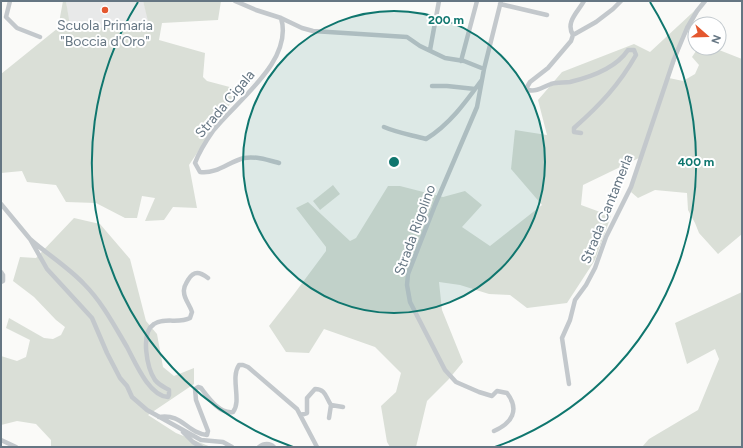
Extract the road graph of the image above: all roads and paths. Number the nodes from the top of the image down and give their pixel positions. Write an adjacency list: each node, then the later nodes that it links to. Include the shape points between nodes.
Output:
1 (10, 1): 12 (street, via 6,17 17,28)
2 (235, 1): 10 (street)
3 (439, 1): 13 (street)
4 (477, 1): 14 (street)
5 (584, 1): 11 (street, via 570,23 570,30)
6 (621, 1): 11 (street, via 614,9)
7 (705, 1): 27 (street, Strada Cantamerla, via 697,11 674,58 630,187 589,279 575,300 562,338)
8 (500, 3): 9 (street); 15 (street, Strada Rigolino)
9 (547, 15)
10 (281, 18): 13 (street, via 313,31 407,37); 21 (street, Strada Cigala, via 284,26 283,39 274,62 213,131 195,163 200,172 209,173 244,158)
11 (574, 35): 20 (street, via 548,68 530,82 528,90 534,91 591,75 616,64 628,50 634,50 636,54 611,93 574,128 574,132)
12 (40, 37)
13 (430, 50): 14 (street, via 446,58)
14 (461, 61): 15 (street)
15 (484, 69): 16 (street, Strada Rigolino)
16 (482, 79): 18 (street); 34 (street, Strada Rigolino, via 472,122 435,205 408,274 407,285 410,302 445,370 456,382 492,396 497,391 507,393 512,400 514,408 511,419)
17 (432, 86): 18 (street)
18 (475, 89): 19 (street, via 456,113 426,139)
19 (384, 127)
20 (581, 133)
21 (279, 163)
22 (1, 204): 23 (street)
23 (30, 239): 25 (street, via 92,292 146,381 154,392 164,397 168,397 170,390 157,382 152,375 146,350 148,331 157,322 190,318 192,312 184,293 185,284 196,272); 31 (street, via 47,269 92,318 107,353 132,397)
24 (1, 272): 26 (street)
25 (208, 278)
26 (1, 282)
27 (569, 384)
28 (331, 405): 29 (street); 30 (street, via 324,392 315,389 307,398 307,413); 32 (street)
29 (343, 407)
30 (301, 415): 31 (street, via 295,406 242,364 236,371 235,411 223,411 200,388 195,389 207,435 198,433 174,417); 41 (street)
31 (159, 417): 33 (street)
32 (329, 418)
33 (179, 428): 37 (street); 38 (street, via 202,440 223,442)
34 (494, 431)
35 (1, 440): 36 (street)
36 (16, 447)
37 (201, 447)
38 (232, 447)
39 (260, 447): 40 (street, via 270,444)
40 (274, 447)
41 (317, 447)

